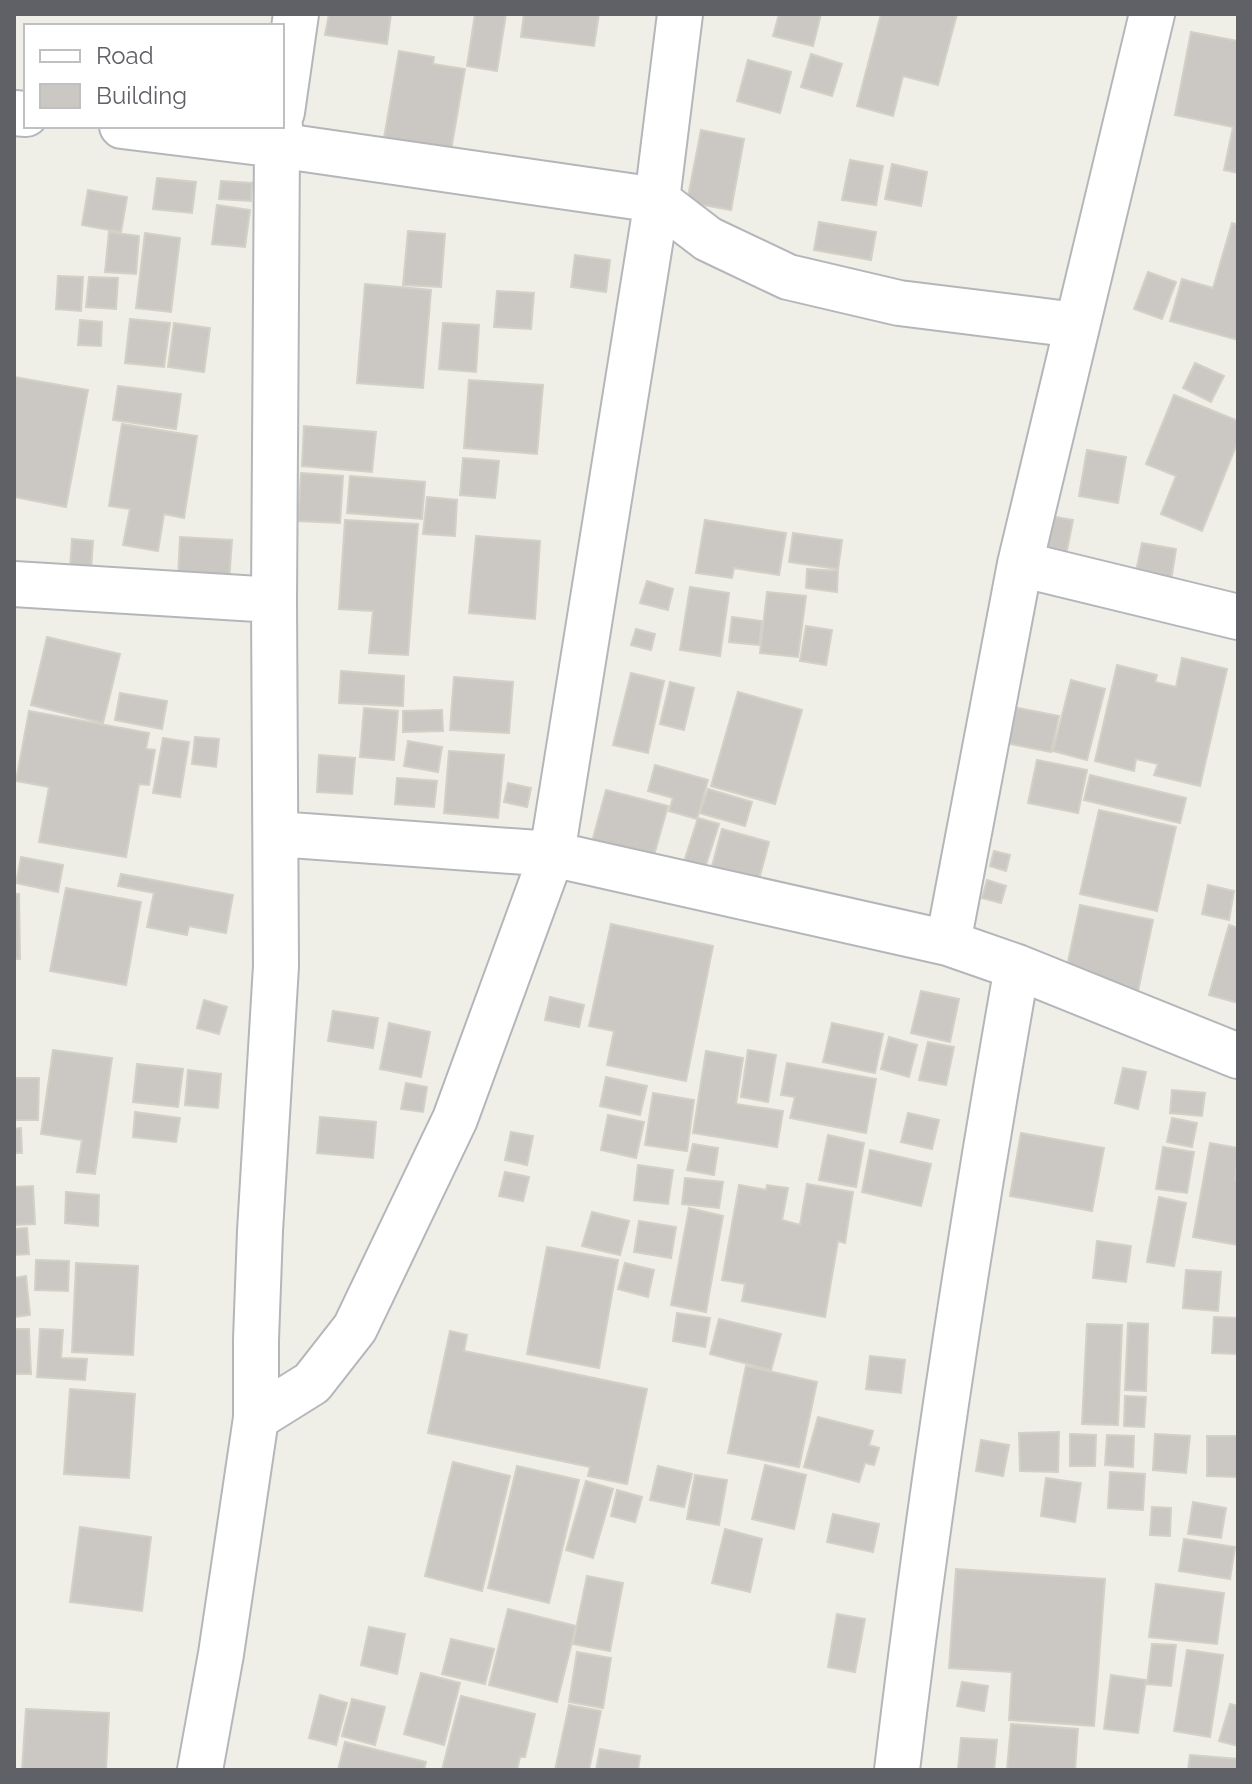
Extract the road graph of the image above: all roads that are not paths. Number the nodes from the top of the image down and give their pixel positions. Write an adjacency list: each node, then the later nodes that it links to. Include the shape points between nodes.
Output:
1 (296, 14): 4 (street)
2 (680, 14): 6 (street)
3 (1152, 14): 7 (street)
4 (284, 100)
5 (280, 128): 6 (street); 10 (street)
6 (657, 200): 7 (street, via 708,239 788,277 899,303); 13 (street)
7 (1076, 325): 8 (street)
8 (1020, 564): 11 (street); 14 (street)
9 (14, 584): 10 (street)
10 (274, 600): 12 (street)
11 (1238, 617)
12 (277, 834): 13 (street); 17 (street)
13 (552, 854): 14 (street); 17 (street, via 455,1119 355,1328 312,1383)
14 (948, 943): 15 (street)
15 (1017, 967): 16 (street); 19 (street, via 973,1218)
16 (1238, 1056)
17 (256, 1418): 18 (street)
18 (200, 1770)
19 (897, 1770)

